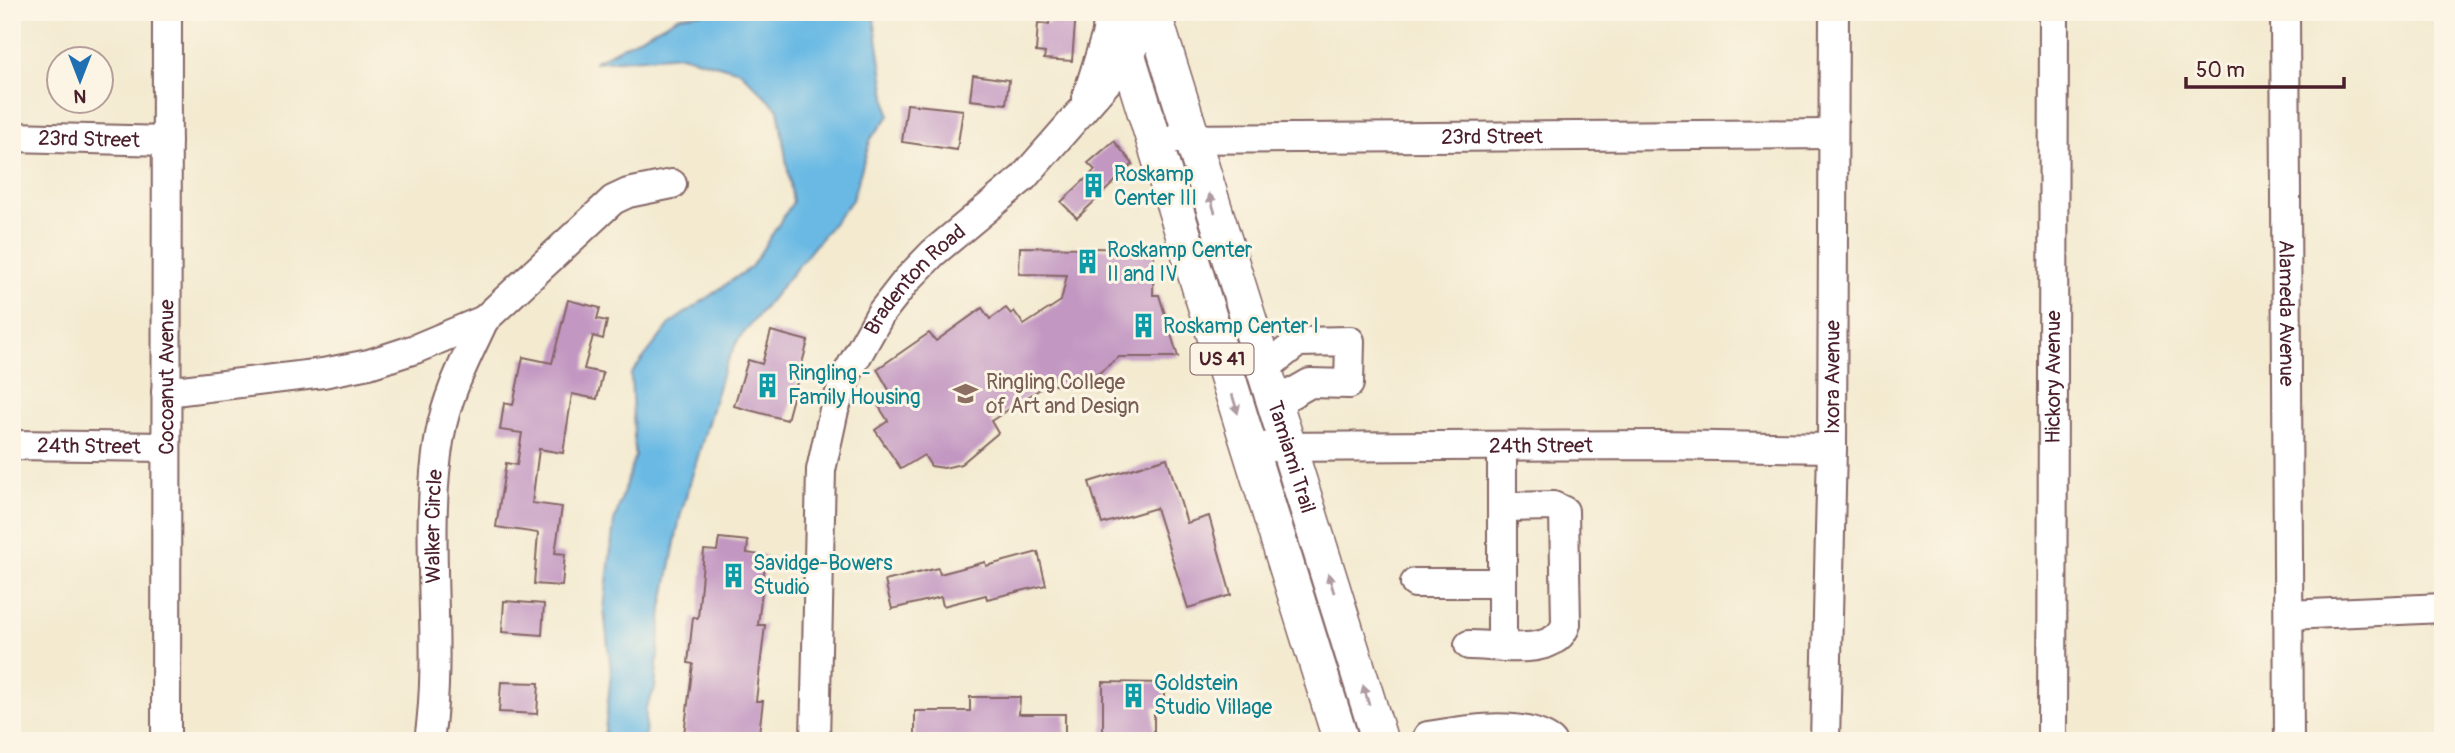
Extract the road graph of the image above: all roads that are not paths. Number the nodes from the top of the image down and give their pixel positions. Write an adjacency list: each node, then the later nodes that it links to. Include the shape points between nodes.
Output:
1 (167, 12): 13 (street, Cocoanut Avenue)
2 (1111, 12): 7 (main road, Tamiami Trail / US 41); 8 (street, Bradenton Road, via 1098,71)
3 (1151, 12): 7 (street, Bradenton Road); 11 (main road, Tamiami Trail / US 41)
4 (1835, 12): 9 (street, Ixora Avenue)
5 (2054, 12): 44 (street, Hickory Avenue)
6 (2285, 12): 31 (street, Alameda Avenue)
7 (1128, 58): 8 (street, Bradenton Road); 12 (main road, Tamiami Trail / US 41)
8 (1082, 112): 37 (street, Bradenton Road, via 1023,178 906,281 881,313 847,375 821,470)
9 (1832, 134): 11 (street, 23rd Street); 26 (street, Ixora Avenue)
10 (12, 137): 13 (street, 23rd Street)
11 (1192, 139): 12 (street, 23rd Street); 17 (main road, Tamiami Trail / US 41, one-way to 11)
12 (1153, 140): 24 (main road, Tamiami Trail / US 41, one-way to 24)
13 (167, 141): 19 (street, Cocoanut Avenue)
14 (672, 184): 15 (street, Walker Circle, via 613,200)
15 (484, 320): 19 (street, Walker Circle, via 369,363); 36 (street, Walker Circle, via 446,409 437,454)
16 (1298, 342): 17 (street); 18 (street); 18 (street, via 1350,341 1349,384)
17 (1264, 369): 20 (main road, Tamiami Trail / US 41)
18 (1310, 383): 20 (street)
19 (166, 392): 23 (street, Cocoanut Avenue)
20 (1275, 403): 25 (main road, Tamiami Trail / US 41)
21 (12, 445): 23 (street, 24th Street)
22 (1502, 446): 25 (street, 24th Street); 26 (street, 24th Street); 27 (street)
23 (166, 447): 35 (street, Cocoanut Avenue)
24 (1249, 447): 25 (street, 24th Street); 38 (main road, Tamiami Trail / US 41)
25 (1289, 447): 39 (main road, Tamiami Trail / US 41, one-way to 25)
26 (1832, 448): 43 (street, Ixora Avenue)
27 (1502, 507): 29 (street); 33 (street, via 1553,506 1564,512 1566,614 1563,632 1552,643)
28 (1415, 583): 29 (street)
29 (1502, 583): 33 (street)
30 (2443, 608): 31 (street)
31 (2289, 615): 45 (street, Alameda Avenue)
32 (1469, 645): 33 (street)
33 (1502, 645)
34 (1436, 738): 42 (street, via 1532,730)
35 (166, 741)
36 (429, 741)
37 (815, 741)
38 (1341, 741)
39 (1380, 741)
40 (1479, 741): 41 (street)
41 (1504, 741)
42 (1551, 741)
43 (1825, 741)
44 (2052, 741)
45 (2289, 741)

